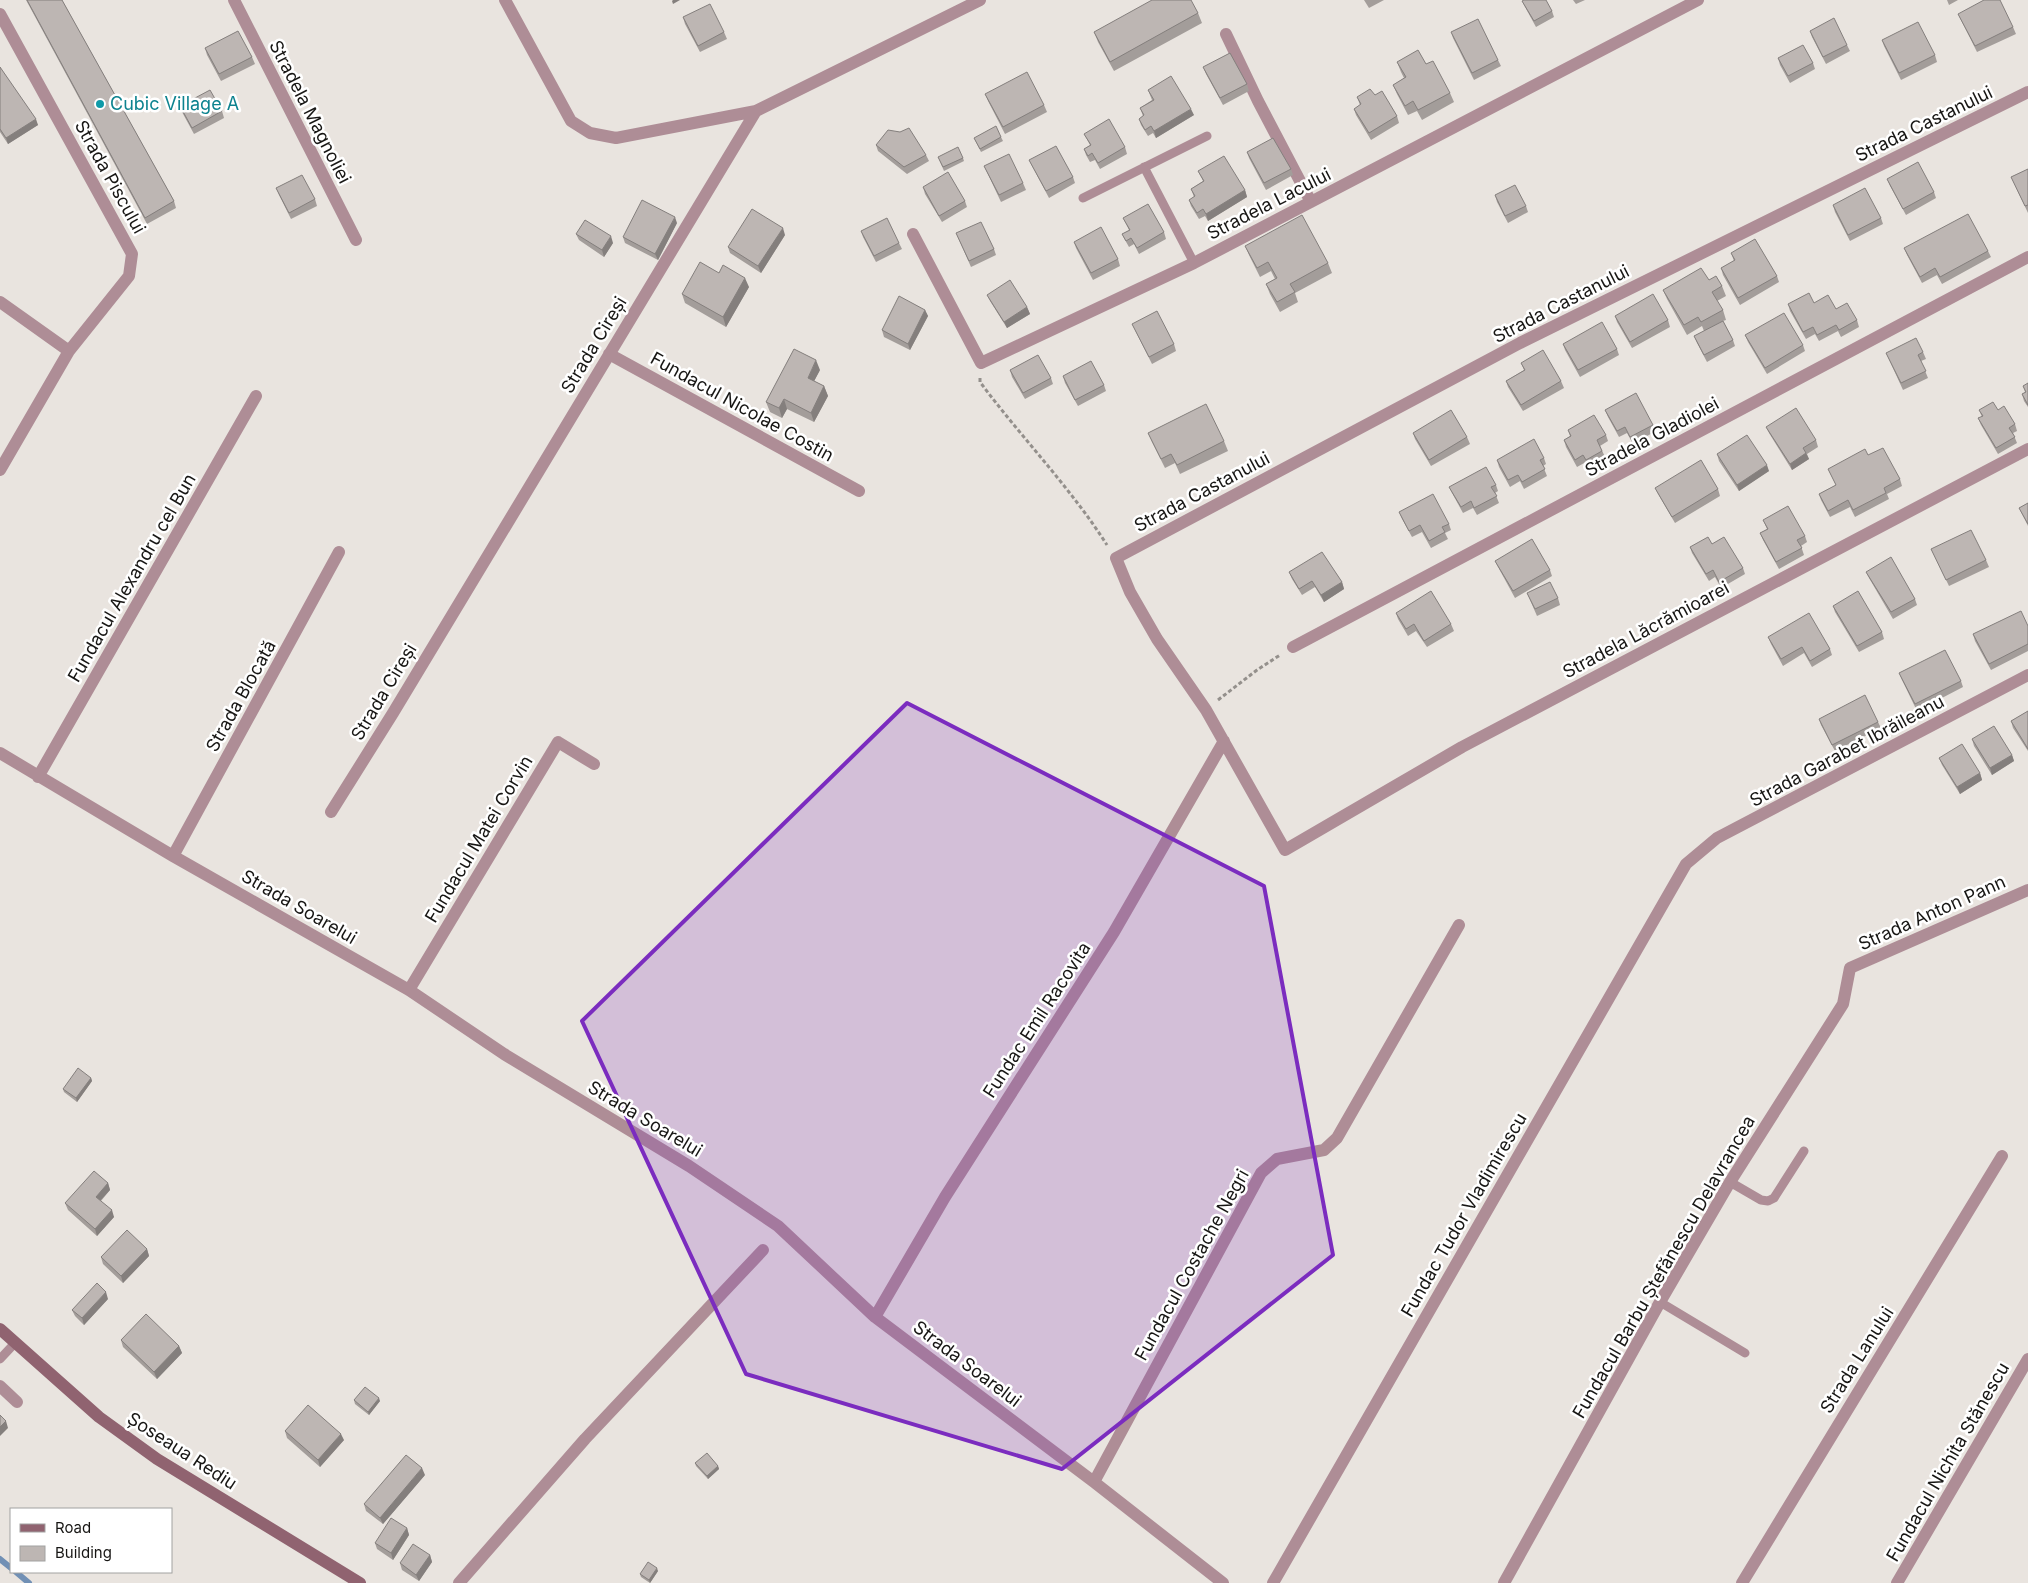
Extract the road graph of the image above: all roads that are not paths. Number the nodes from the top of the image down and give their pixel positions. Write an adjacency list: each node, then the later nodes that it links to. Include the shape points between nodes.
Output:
1 (234, 0): 14 (street, Stradela Magnoliei)
2 (505, 0): 8 (street, via 570,121 590,133 616,138)
3 (980, 0): 8 (street)
4 (1698, 0): 12 (street, Stradela Lacului)
5 (0, 14): 18 (street, Strada Piscului, via 132,254 129,276)
6 (1226, 34): 12 (street)
7 (2028, 92): 27 (street, Strada Castanului, via 1520,343 1116,558 1130,592 1158,640)
8 (756, 111): 19 (street, Strada Cireși)
9 (1207, 136): 10 (lane)
10 (1144, 167): 11 (lane); 16 (lane)
11 (1082, 198)
12 (1310, 202): 16 (street, Stradela Lacului)
13 (913, 234): 16 (street, Stradela Lacului, via 981,363)
14 (356, 240)
15 (2028, 258): 25 (street, Stradela Gladiolei)
16 (1194, 262)
17 (0, 302): 18 (street)
18 (69, 351): 22 (street, Strada Piscului)
19 (609, 354): 23 (street, Fundacul Nicolae Costin); 31 (street, Strada Cireși)
20 (256, 396): 30 (street, Fundacul Alexandru cel Bun)
21 (2028, 449): 27 (street, Stradela Lăcrămioarei, via 1462,747 1285,850)
22 (0, 470)
23 (859, 491)
24 (340, 552): 32 (street, Strada Blocată)
25 (1293, 647)
26 (2028, 675): 33 (street, Strada Garabet Ibrăileanu, via 1717,838)
27 (1224, 741): 43 (street, Fundac Emil Racovita, via 1114,932 944,1197)
28 (0, 753): 30 (street, Strada Soarelui)
29 (594, 764): 37 (street, Fundacul Matei Corvin, via 558,742)
30 (38, 776): 32 (street, Strada Soarelui)
31 (331, 812)
32 (173, 856): 37 (street, Strada Soarelui)
33 (1686, 864): 55 (street, Fundac Tudor Vladimirescu)
34 (2028, 890): 36 (street, Strada Anton Pann)
35 (1459, 925): 51 (street, Fundacul Costache Negri, via 1337,1138 1324,1150 1277,1158 1260,1173)
36 (1850, 968): 40 (street, Fundacul Barbu Ștefănescu Delavrancea, via 1843,1004)
37 (409, 990): 43 (street, Strada Soarelui, via 504,1054 689,1166 778,1226)
38 (1804, 1151): 40 (lane, via 1774,1198 1768,1201)
39 (2002, 1156): 57 (street, Strada Lanului)
40 (1730, 1182): 42 (street, Fundacul Barbu Ștefănescu Delavrancea)
41 (763, 1250): 53 (street, via 585,1439)
42 (1660, 1302): 46 (lane); 56 (street, Fundacul Barbu Ștefănescu Delavrancea)
43 (875, 1316): 51 (street, Strada Soarelui)
44 (0, 1329): 45 (main road, Șoseaua Rediu)
45 (15, 1343): 47 (lane); 52 (main road, Șoseaua Rediu, via 99,1417 157,1459)
46 (1745, 1353)
47 (0, 1359)
48 (2028, 1359): 58 (street, Fundacul Nichita Stănescu)
49 (0, 1386): 50 (street)
50 (17, 1402)
51 (1094, 1482): 54 (street, Strada Soarelui)
52 (360, 1583)
53 (459, 1583)
54 (1223, 1583)
55 (1273, 1583)
56 (1504, 1583)
57 (1742, 1583)
58 (1898, 1583)

